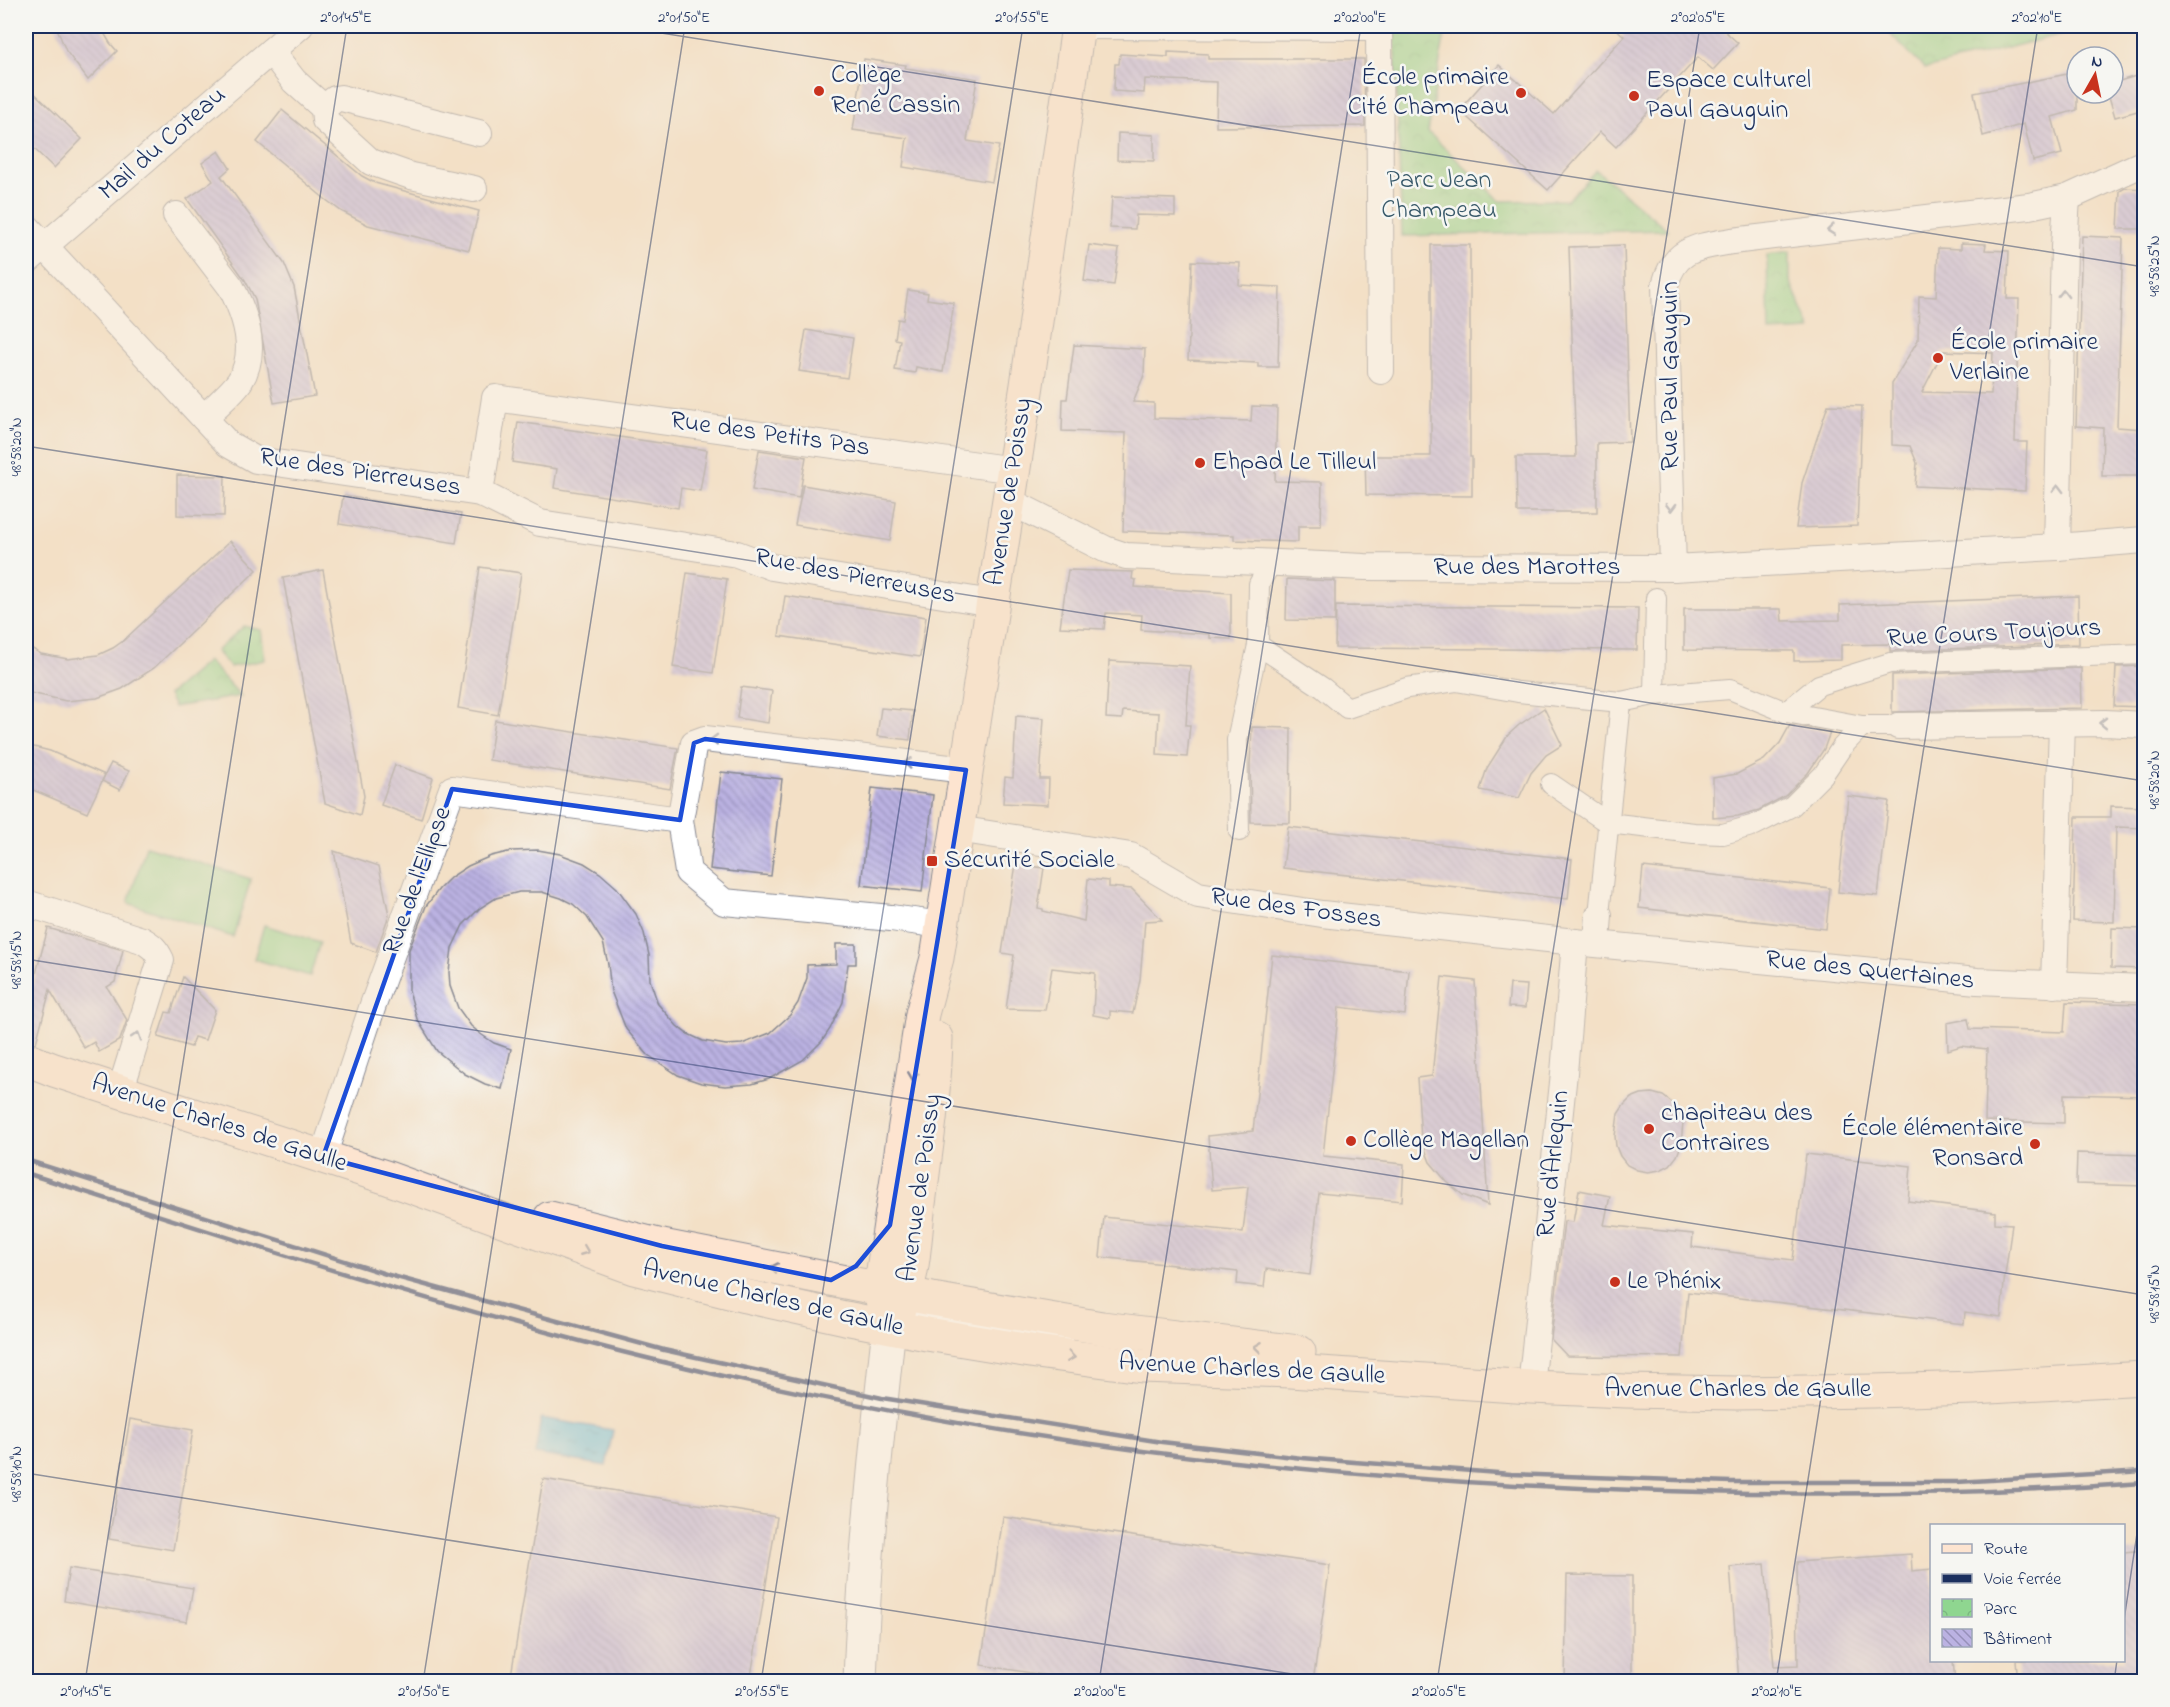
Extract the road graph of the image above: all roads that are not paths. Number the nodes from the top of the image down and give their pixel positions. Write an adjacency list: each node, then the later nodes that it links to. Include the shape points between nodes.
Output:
1 (300, 26): 3 (street, Mail du Coteau)
2 (1078, 26): 13 (street, via 1379,27); 15 (main road, Avenue de Poissy)
3 (271, 51): 4 (street, via 294,81); 11 (street, Mail du Coteau)
4 (324, 108): 5 (street, via 341,98); 7 (street, via 325,120 371,162 411,176)
5 (479, 133)
6 (2145, 163): 8 (street, Rue Paul Gauguin)
7 (474, 189)
8 (2067, 198): 18 (street, one-way to 8); 20 (street, Rue Paul Gauguin, one-way to 20, via 2029,206 1732,241 1684,253 1669,271 1665,285)
9 (176, 215): 14 (street, via 231,287 248,337 249,359 240,381)
10 (26, 226): 11 (street, Rue des Pierreuses)
11 (46, 246): 12 (street, Mail du Coteau); 14 (street, Rue des Pierreuses)
12 (26, 262)
13 (1381, 372)
14 (204, 418): 16 (street, Rue des Pierreuses, via 228,444 256,460)
15 (1011, 486): 16 (street, Rue des Petits Pas, via 495,398); 19 (street, Rue des Marottes, via 1105,549 1126,555); 22 (main road, Avenue de Poissy)
16 (480, 492): 22 (street, Rue des Pierreuses, via 540,523 737,554 772,567)
17 (2145, 540): 18 (street, Rue des Marottes)
18 (2057, 547): 20 (street, Rue des Marottes)
19 (1271, 563): 20 (street, Rue des Marottes); 23 (street, via 1259,584)
20 (1673, 568)
21 (1656, 598): 25 (street)
22 (992, 603): 32 (main road, Avenue de Poissy)
23 (1258, 645): 26 (street, via 1347,708 1407,688 1456,681 1518,692); 37 (street, via 1237,740)
24 (2145, 654): 27 (street, Rue Cours Toujours, via 1890,663 1819,685)
25 (1654, 695): 26 (street); 27 (street, via 1730,689)
26 (1621, 702): 35 (street)
27 (1786, 712): 30 (street)
28 (2062, 723): 29 (street, one-way to 28); 31 (street); 43 (street)
29 (2145, 725)
30 (1862, 726): 31 (street); 35 (street, via 1792,806 1755,825 1723,834)
31 (1898, 726)
32 (966, 770): 34 (street, one-way to 34, via 705,739 694,743); 36 (main road, Avenue de Poissy)
33 (1551, 784): 35 (street)
34 (680, 820): 40 (street, via 688,872 724,902); 47 (street, Rue de l'Ellipse, via 452,789)
35 (1608, 823): 39 (street)
36 (957, 829): 40 (main road, Avenue de Poissy); 41 (street, Rue des Fosses, via 1131,856 1197,895 1322,914)
37 (1239, 831)
38 (26, 903): 46 (street, one-way to 38, via 161,960 158,952 142,940)
39 (1599, 915): 41 (street)
40 (942, 925): 42 (main road, Avenue de Poissy)
41 (1586, 942): 43 (street, Rue des Quertaines, via 1977,981); 58 (street, Rue d'Arlequin, via 1564,1073)
42 (937, 958): 49 (main road, Avenue de Poissy, one-way to 49, via 922,1014); 50 (main road, Avenue de Poissy, via 935,1084)
43 (2054, 985): 44 (street, Rue des Quertaines)
44 (2145, 988)
45 (35, 1064): 46 (main road, Avenue Charles de Gaulle)
46 (120, 1092): 47 (main road, Avenue Charles de Gaulle)
47 (322, 1157): 48 (main road, Avenue Charles de Gaulle)
48 (385, 1177): 51 (main road, Avenue Charles de Gaulle, one-way to 51, via 596,1255); 52 (main road, Avenue Charles de Gaulle, one-way to 48, via 662,1246)
49 (890, 1225): 52 (main road, via 866,1259); 54 (main road, Avenue de Poissy)
50 (912, 1257): 53 (main road, via 937,1280); 54 (main road, Avenue de Poissy)
51 (679, 1279): 54 (main road, Avenue Charles de Gaulle, via 745,1296); 54 (street, via 753,1312)
52 (831, 1280): 54 (main road, Avenue Charles de Gaulle)
53 (980, 1306): 54 (main road, Avenue Charles de Gaulle); 55 (main road, Avenue Charles de Gaulle)
54 (891, 1312): 55 (street, via 1032,1332); 58 (main road, Avenue Charles de Gaulle, one-way to 58, via 1037,1352 1142,1366); 59 (street)
55 (1119, 1330): 58 (main road, Avenue Charles de Gaulle, one-way to 55)
56 (2145, 1356): 58 (main road, Avenue Charles de Gaulle, via 2103,1366 1894,1377)
57 (2145, 1378): 58 (main road, Avenue Charles de Gaulle, via 1817,1392 1636,1391)
58 (1531, 1380)
59 (860, 1682)

